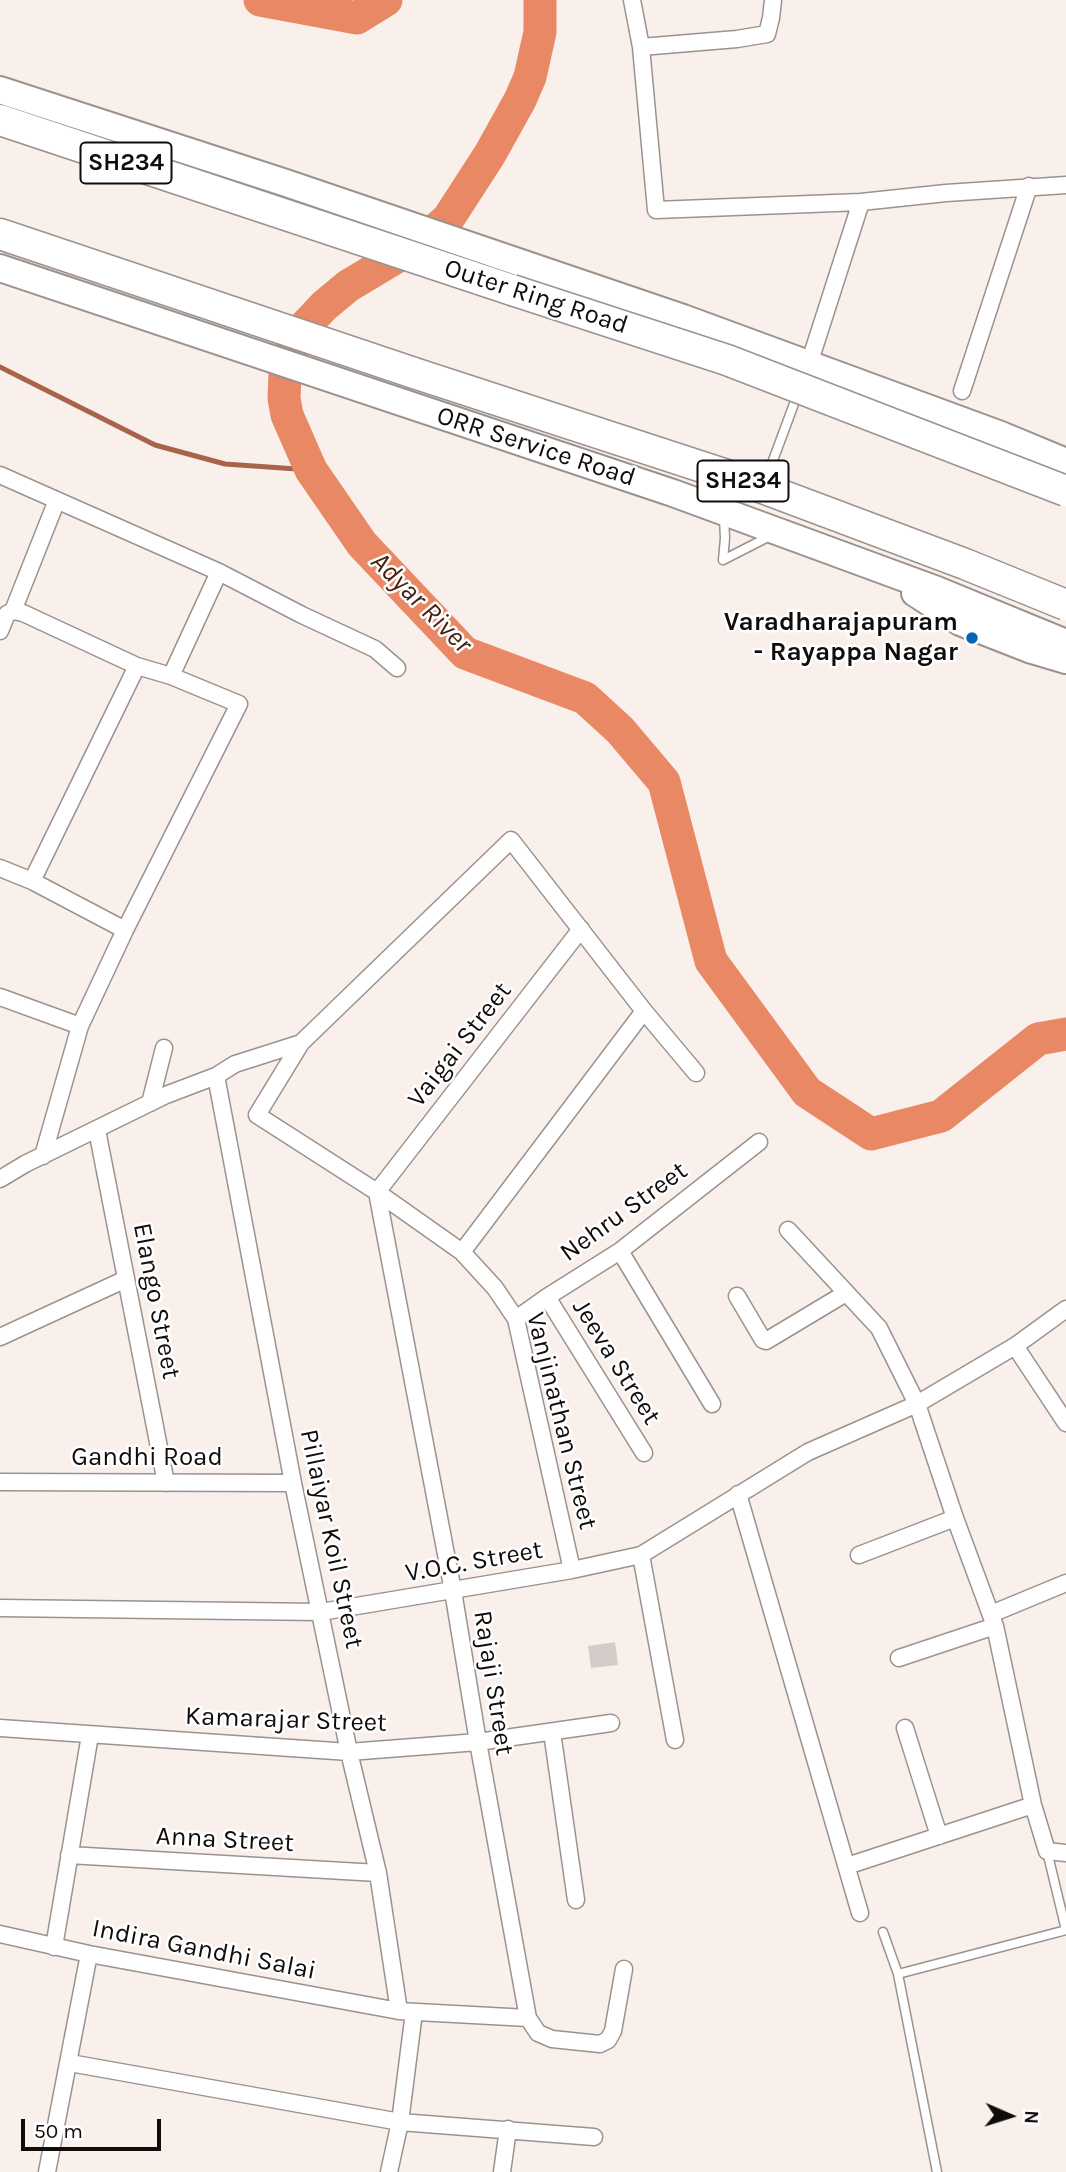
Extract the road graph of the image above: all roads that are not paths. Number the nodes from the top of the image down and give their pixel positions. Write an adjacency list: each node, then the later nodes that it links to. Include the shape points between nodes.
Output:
1 (632, 0): 3 (street)
2 (773, 0): 3 (street, via 767,34)
3 (641, 47): 8 (street, via 656,210)
4 (0, 90): 11 (main road, via 488,251)
5 (0, 120): 17 (highway, Outer Ring Road / SH234, bridge, via 727,360)
6 (1066, 185): 7 (street)
7 (1029, 186): 8 (street); 12 (street)
8 (861, 202): 11 (street)
9 (0, 234): 24 (highway, SH234, bridge, via 736,478)
10 (0, 268): 20 (main road, ORR Service Road)
11 (809, 364): 13 (main road); 18 (lane)
12 (962, 391)
13 (947, 415): 14 (main road); 15 (main road)
14 (1066, 442)
15 (1066, 462)
16 (0, 475): 19 (street)
17 (1066, 491)
18 (760, 495)
19 (57, 500): 23 (street); 25 (street)
20 (723, 511): 21 (main road, ORR Service Road, via 753,514); 21 (lane, via 723,560)
21 (777, 530): 22 (main road, ORR Service Road)
22 (885, 571): 27 (main road, ORR Service Road); 28 (main road, via 960,622)
23 (219, 572): 30 (street, via 375,649); 31 (street)
24 (1066, 605)
25 (13, 611): 26 (street); 29 (street)
26 (0, 631)
27 (1066, 643)
28 (1066, 660)
29 (137, 666): 31 (street); 33 (street)
30 (397, 668)
31 (171, 676): 35 (street, via 239,704)
32 (0, 868): 33 (street)
33 (32, 881): 35 (street)
34 (581, 929): 37 (street); 39 (street, via 511,840); 48 (street, Vaigai Street)
35 (125, 930): 38 (street)
36 (0, 998): 38 (street)
37 (644, 1011): 41 (street); 51 (street)
38 (80, 1026): 46 (street)
39 (300, 1043): 42 (street, via 235,1064); 48 (street, Vanjinathan Street, via 257,1115)
40 (164, 1048): 43 (street)
41 (696, 1073)
42 (216, 1076): 43 (street); 66 (street, Pillaiyar Koil Street)
43 (149, 1103): 44 (street)
44 (97, 1130): 46 (street); 52 (street, Elango Street)
45 (759, 1142): 50 (street, Nehru Street)
46 (43, 1156): 47 (street)
47 (0, 1179)
48 (377, 1192): 51 (street, Vanjinathan Street); 73 (street, Rajaji Street)
49 (789, 1230): 53 (street)
50 (620, 1251): 55 (street, Nehru Street); 60 (street)
51 (462, 1252): 57 (street, Vanjinathan Street)
52 (126, 1279): 58 (street); 65 (street, Elango Street)
53 (846, 1293): 54 (street, via 766,1341); 61 (street, via 879,1328)
54 (737, 1296)
55 (547, 1297): 57 (street, Nehru Street); 63 (street, Jeeva Street)
56 (1066, 1309): 59 (street, V.O.C. Street)
57 (516, 1319): 71 (street, Vanjinathan Street)
58 (0, 1337)
59 (1015, 1346): 61 (street, V.O.C. Street); 62 (street)
60 (712, 1404)
61 (917, 1404): 67 (street, V.O.C. Street, via 808,1452); 68 (street)
62 (1066, 1423)
63 (644, 1454)
64 (0, 1482): 65 (street, Gandhi Road)
65 (166, 1483): 66 (street, Gandhi Road)
66 (293, 1483): 75 (street, Pillaiyar Koil Street)
67 (738, 1494): 69 (street, V.O.C. Street); 91 (street)
68 (955, 1518): 70 (street); 76 (street)
69 (641, 1555): 71 (street, V.O.C. Street); 83 (street)
70 (859, 1555)
71 (572, 1570): 73 (street, V.O.C. Street)
72 (1066, 1583): 76 (street)
73 (453, 1591): 75 (street, V.O.C. Street); 84 (street, Rajaji Street)
74 (0, 1608): 75 (street, V.O.C. Street)
75 (321, 1612): 85 (street, Pillaiyar Koil Street)
76 (993, 1620): 77 (street); 86 (street)
77 (899, 1658)
78 (611, 1723): 81 (street, Kamarajar Street)
79 (0, 1728): 82 (street, Kamarajar Street)
80 (905, 1728): 87 (street)
81 (552, 1732): 84 (street, Kamarajar Street); 93 (street)
82 (90, 1735): 85 (street, Kamarajar Street); 90 (street)
83 (675, 1740)
84 (478, 1742): 85 (street, Kamarajar Street); 103 (street, Rajaji Street)
85 (349, 1752): 92 (street, Pillaiyar Koil Street)
86 (1033, 1805): 87 (street); 88 (street)
87 (939, 1836): 91 (street)
88 (1047, 1852): 89 (street); 95 (lane)
89 (1066, 1853)
90 (69, 1856): 92 (street, Anna Street); 98 (street)
91 (847, 1867): 94 (street)
92 (378, 1873): 102 (street, Pillaiyar Koil Street)
93 (576, 1900)
94 (860, 1913)
95 (1066, 1930): 101 (lane)
96 (883, 1932): 101 (lane)
97 (0, 1934): 98 (street, Indira Gandhi Salai)
98 (54, 1947): 99 (street, Indira Gandhi Salai)
99 (89, 1954): 102 (street, Indira Gandhi Salai); 104 (street)
100 (624, 1969): 103 (street, via 614,2031 608,2040 552,2039 538,2033)
101 (898, 1975): 111 (lane)
102 (407, 2012): 103 (street, Indira Gandhi Salai); 105 (street, Pillaiyar Koil Street)
103 (527, 2018)
104 (69, 2063): 105 (street); 108 (street)
105 (400, 2122): 106 (street); 109 (street, Pillaiyar Koil Street)
106 (508, 2129): 107 (street); 110 (street)
107 (594, 2137)
108 (47, 2172)
109 (390, 2172)
110 (502, 2172)
111 (937, 2172)

